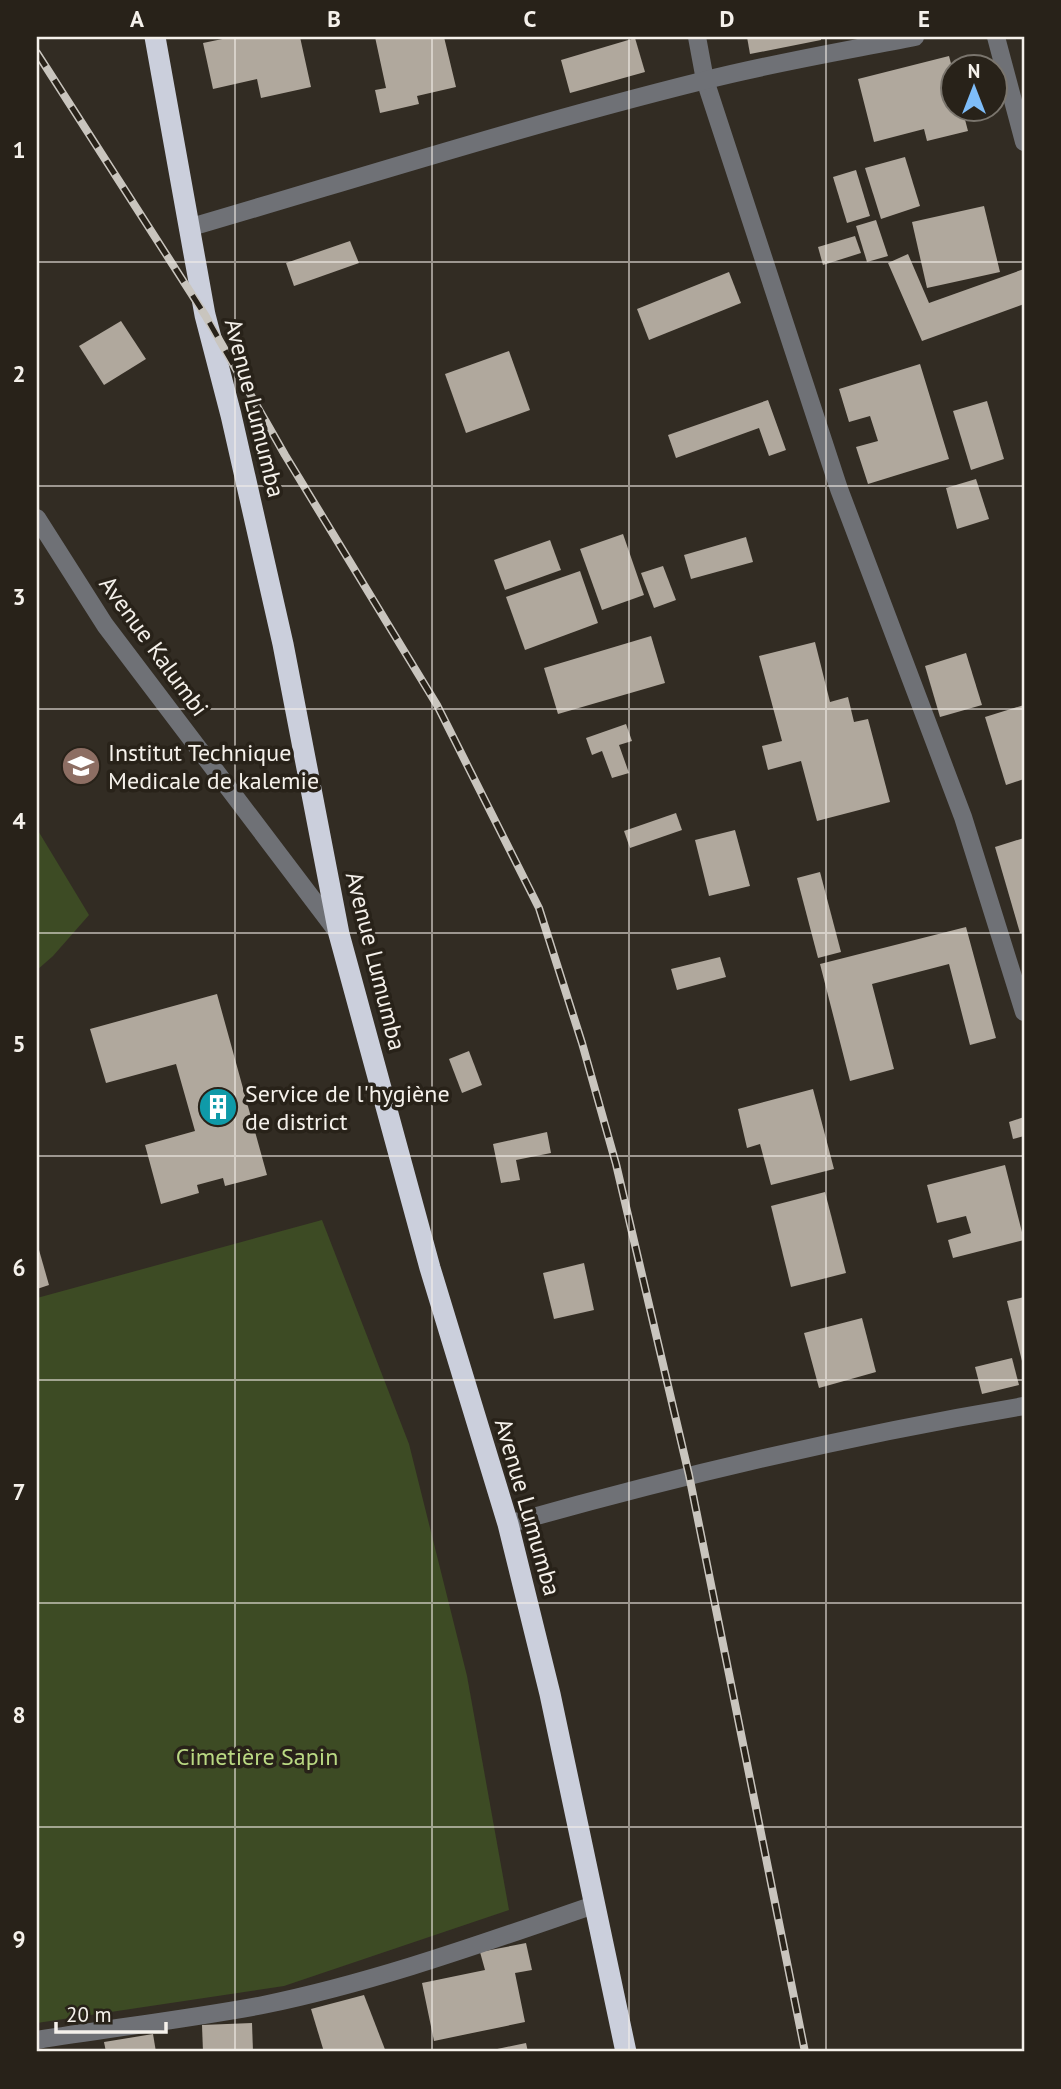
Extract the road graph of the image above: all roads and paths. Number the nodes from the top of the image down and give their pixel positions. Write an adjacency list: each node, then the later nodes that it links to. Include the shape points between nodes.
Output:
1 (155, 37): 7 (highway, Avenue Lumumba)
2 (696, 37): 5 (street)
3 (915, 37): 5 (street)
4 (996, 37): 6 (street)
5 (705, 80): 7 (street, via 524,127); 10 (street, via 839,489 963,817)
6 (1024, 142)
7 (188, 228): 9 (highway, Avenue Lumumba, via 283,644)
8 (37, 518): 9 (street, Avenue Kalumbi, via 105,625)
9 (339, 934): 12 (highway, Avenue Lumumba, via 430,1268)
10 (1024, 1012)
11 (1024, 1406): 12 (street, via 919,1424 703,1472)
12 (508, 1524): 13 (highway, Avenue Lumumba, via 550,1694)
13 (594, 1905): 14 (street, via 464,1950 264,2004); 15 (highway, Avenue Lumumba)
14 (37, 2040)
15 (625, 2052)

